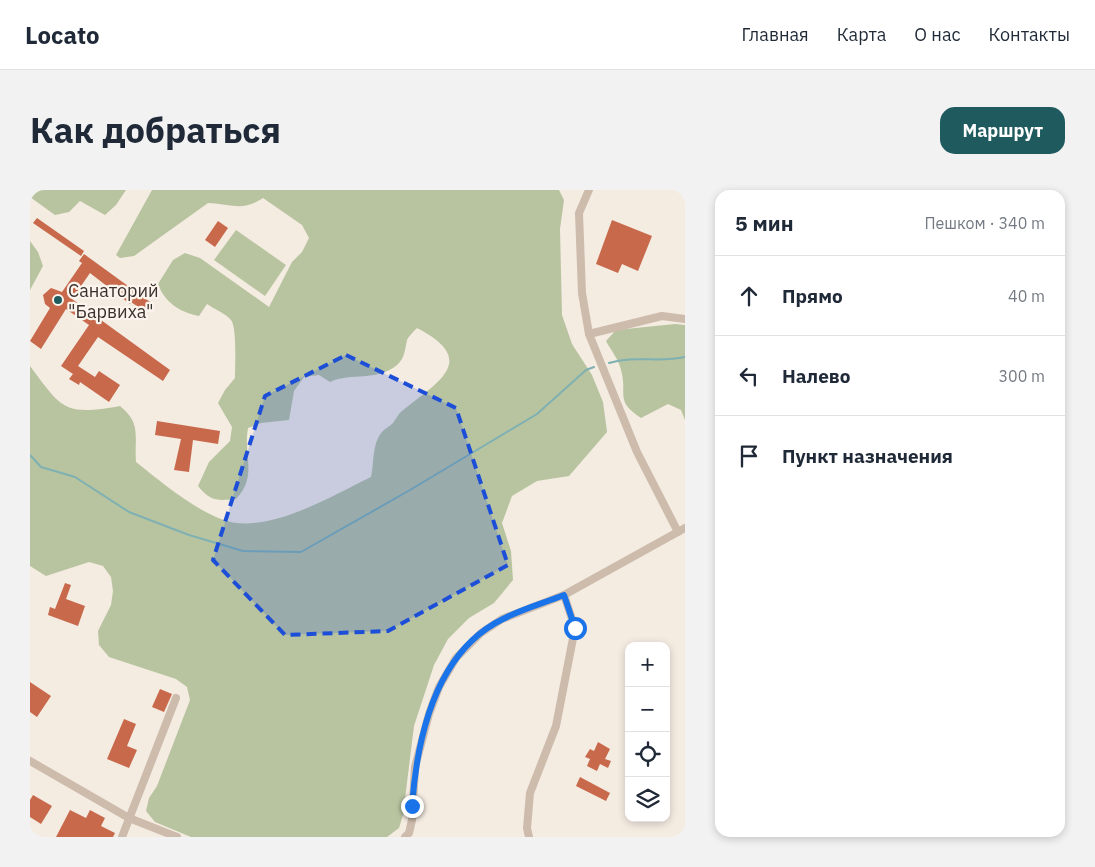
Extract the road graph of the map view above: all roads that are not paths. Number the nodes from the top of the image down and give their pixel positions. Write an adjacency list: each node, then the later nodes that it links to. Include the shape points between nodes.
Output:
1 (589, 190): 3 (street, via 579,213 582,293)
2 (685, 319): 3 (street, via 662,316)
3 (589, 334): 4 (street, via 637,452)
4 (681, 530): 5 (street)
5 (564, 595): 11 (street, via 502,619 481,633 456,658 429,714 415,766 412,820); 12 (street, via 575,628 556,726 530,793)
6 (176, 698): 8 (street)
7 (30, 761): 8 (street)
8 (130, 818): 9 (street); 10 (street)
9 (122, 837)
10 (177, 837)
11 (405, 837)
12 (529, 837)

